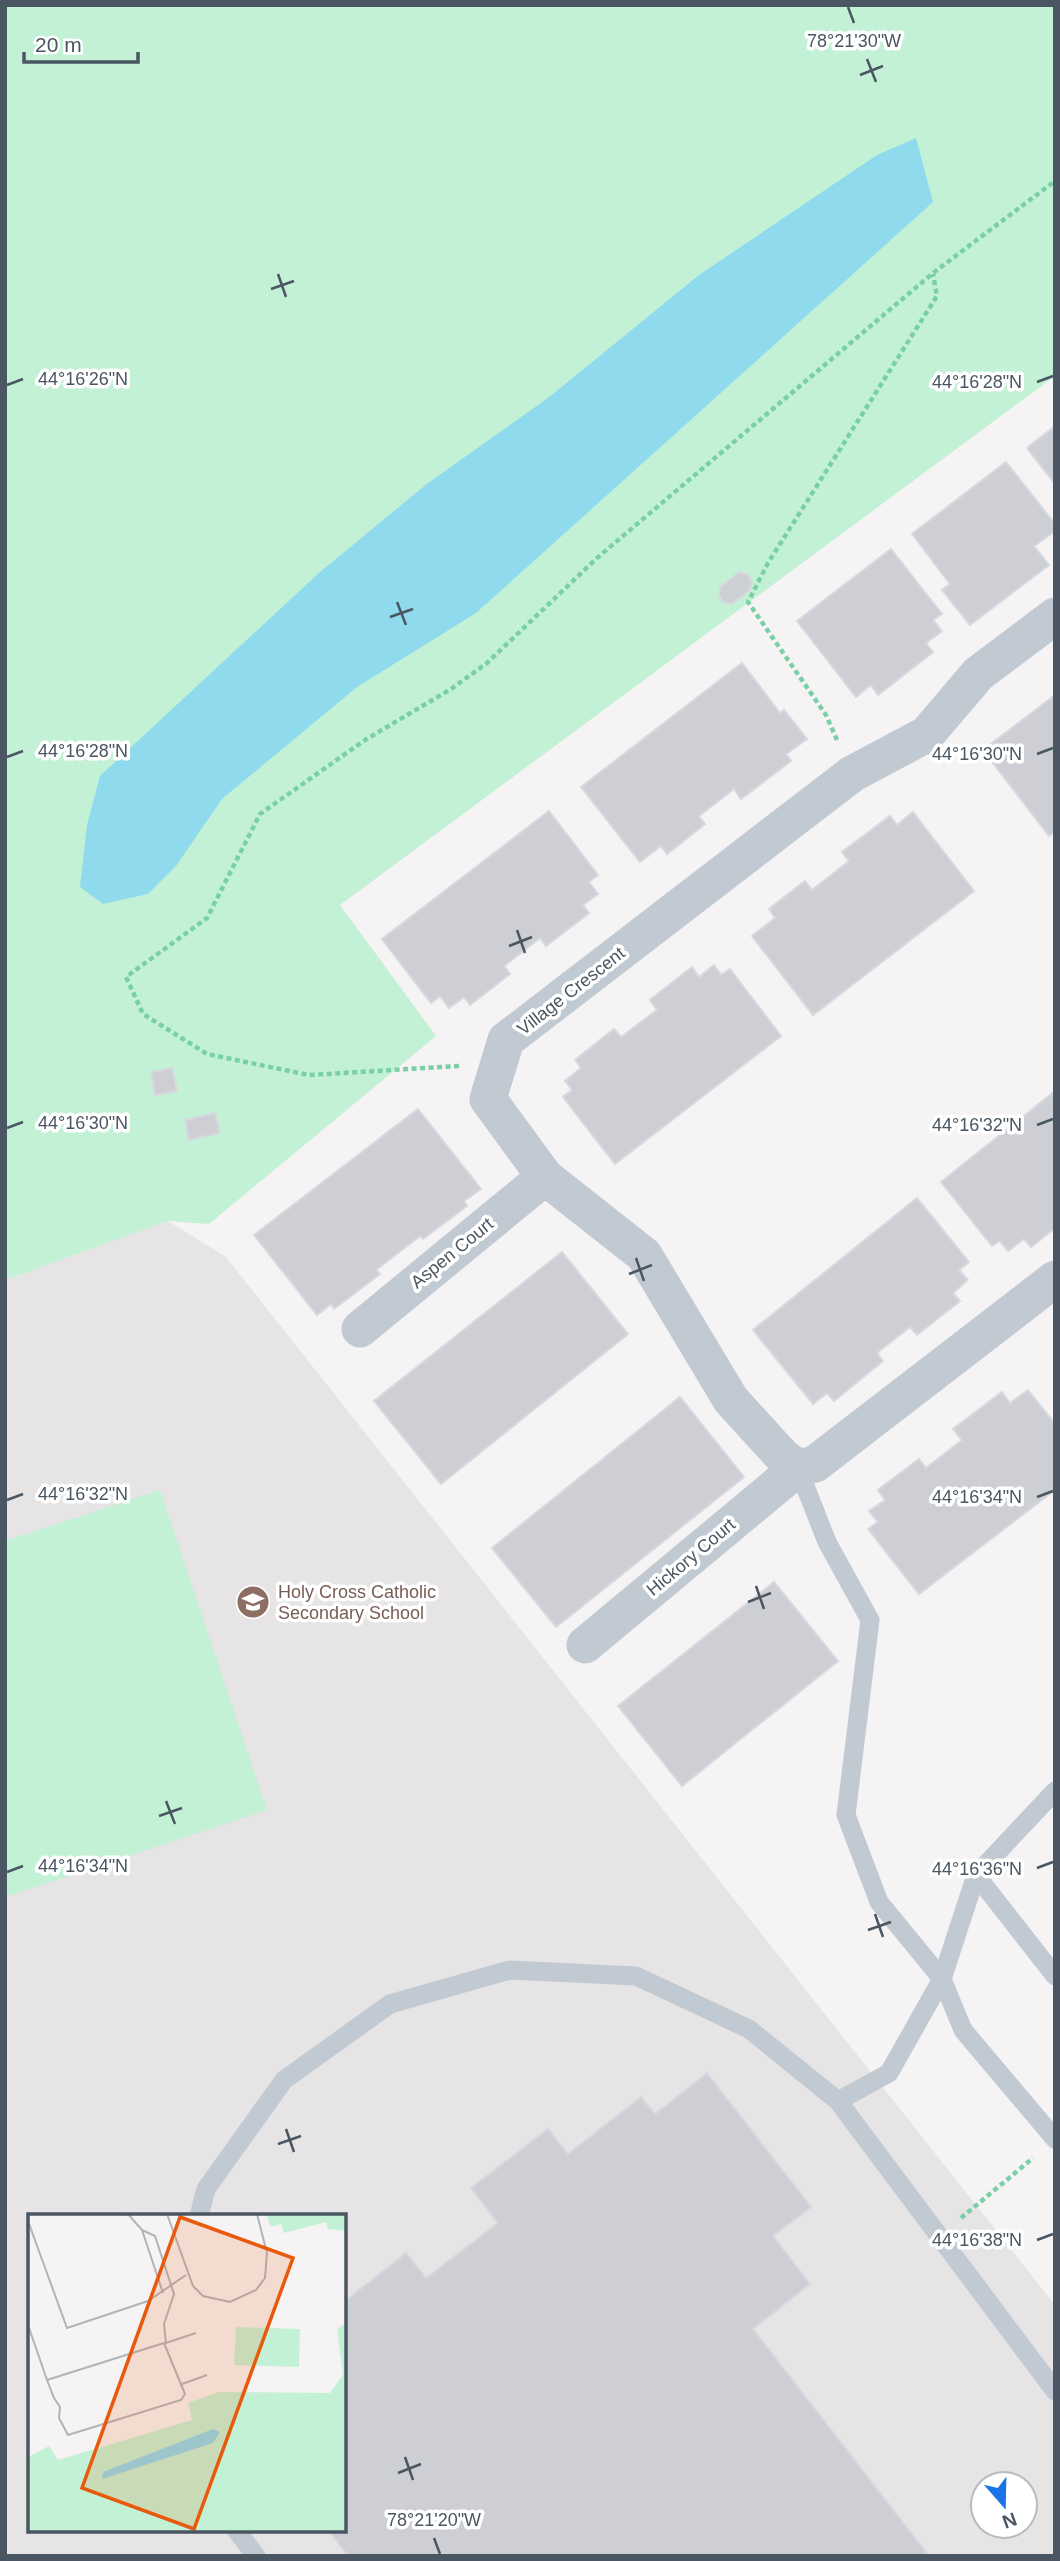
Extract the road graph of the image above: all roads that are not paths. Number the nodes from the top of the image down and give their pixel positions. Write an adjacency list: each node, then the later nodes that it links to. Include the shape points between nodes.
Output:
1 (1055, 616): 2 (street, Village Crescent, via 978,674 927,734 852,774 506,1040 488,1099)
2 (545, 1177): 4 (street, Aspen Court); 5 (street, Village Crescent, via 644,1255 731,1400)
3 (1055, 1279): 5 (street, via 815,1464)
4 (360, 1329)
5 (798, 1468): 6 (street, Hickory Court); 10 (lane, via 827,1542 870,1620 846,1815 879,1902)
6 (585, 1645)
7 (1055, 1791): 8 (lane)
8 (976, 1875): 9 (lane); 10 (lane)
9 (1055, 1976)
10 (942, 1979): 11 (lane, via 889,2073); 12 (lane, via 963,2030)
11 (838, 2101): 13 (lane, via 749,2029 636,1976 510,1970 390,2004 284,2081 206,2189); 14 (lane)
12 (1055, 2140)
13 (200, 2214)
14 (1055, 2391)
15 (239, 2533): 16 (lane)
16 (256, 2556)

